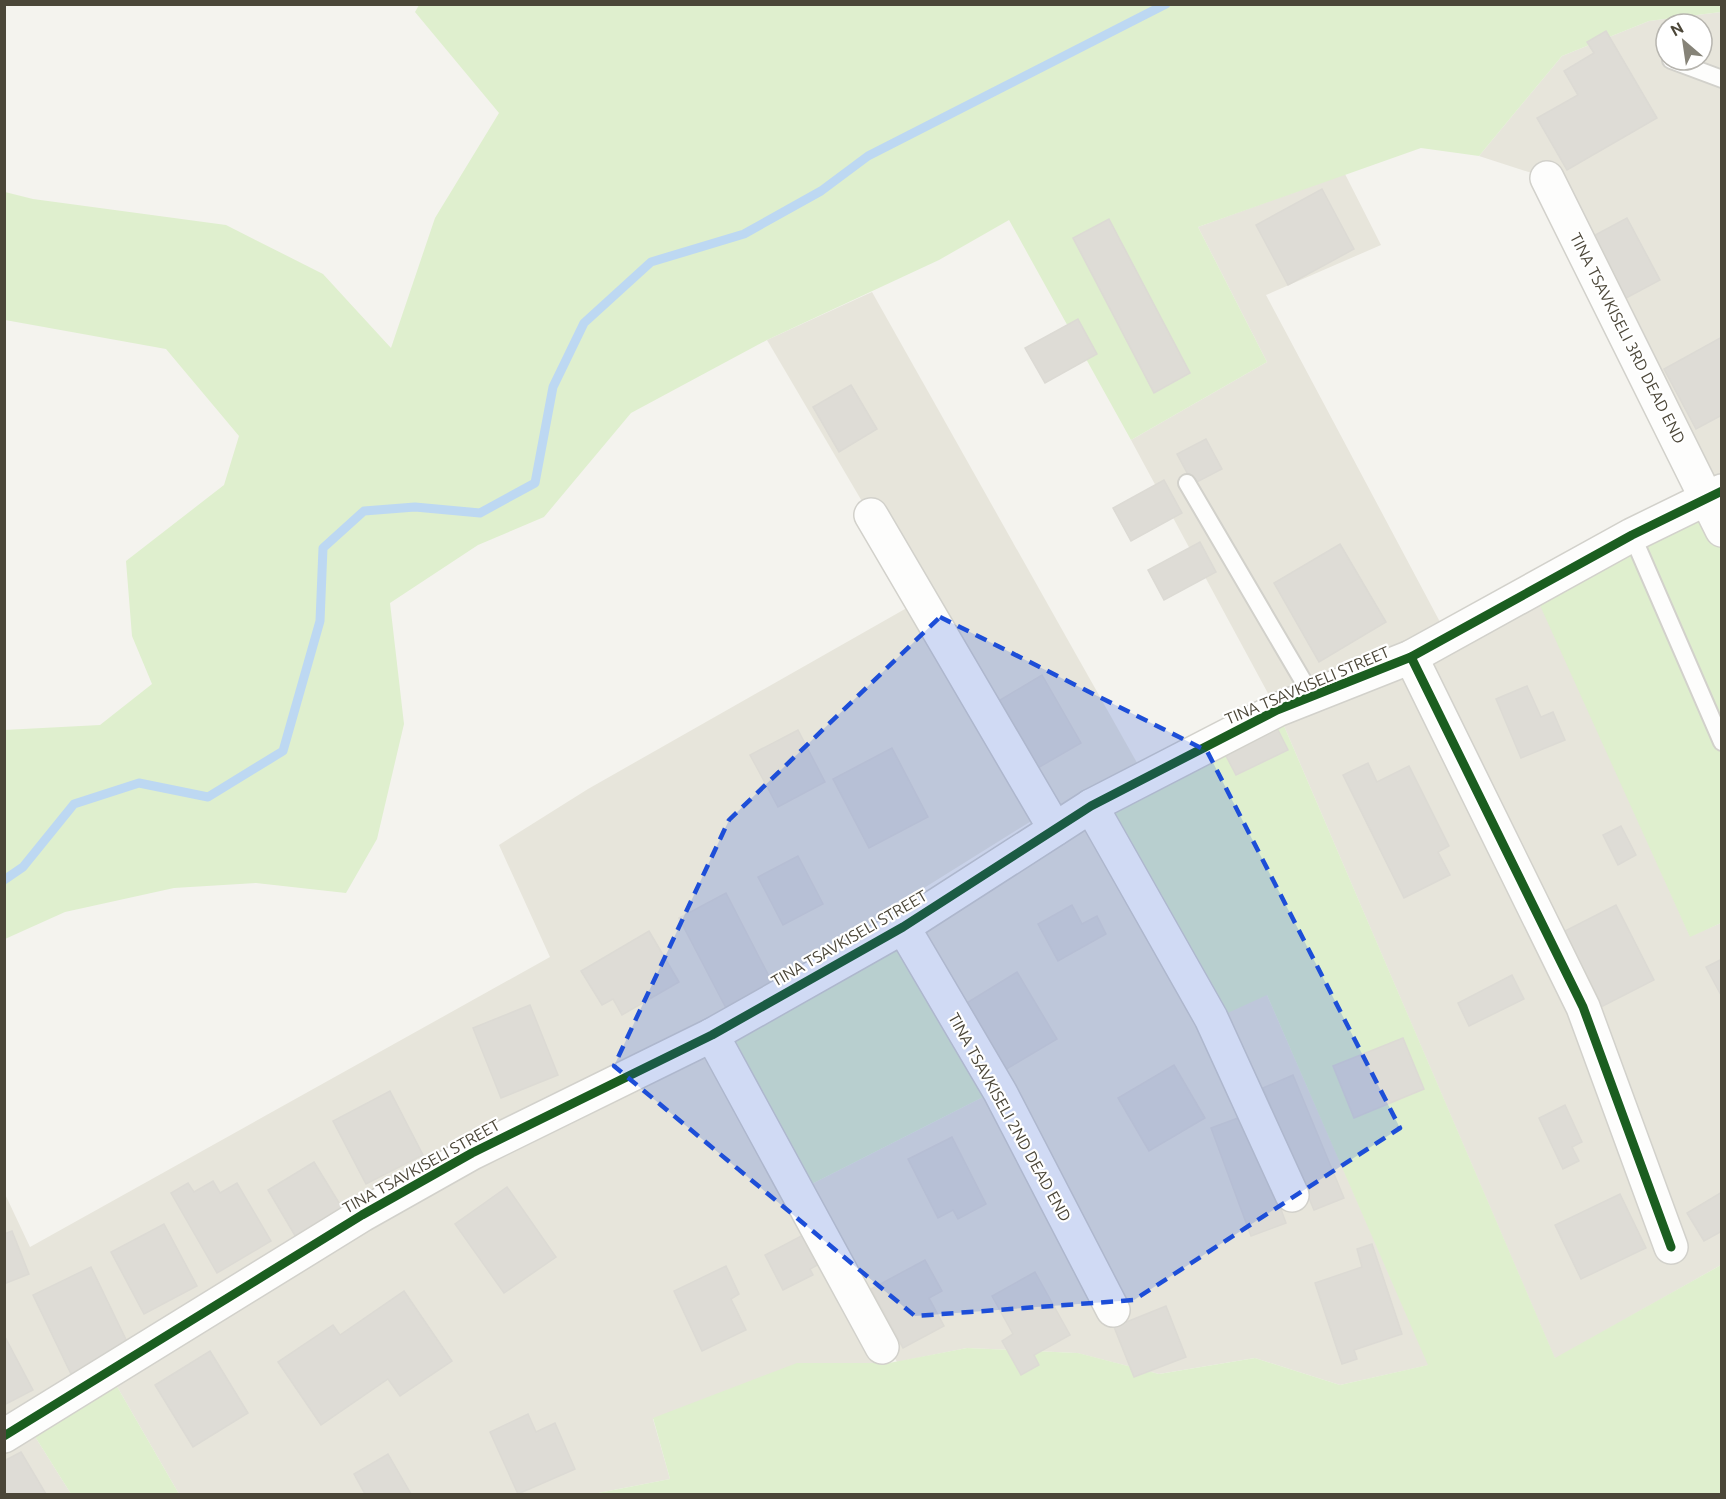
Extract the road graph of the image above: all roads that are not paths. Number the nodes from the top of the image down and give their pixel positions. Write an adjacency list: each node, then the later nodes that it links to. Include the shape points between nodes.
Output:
1 (1703, 72): 2 (lane)
2 (1722, 79)
3 (1547, 178): 5 (street, TINA TSAVKISELI 3RD DEAD END)
4 (1187, 483): 10 (lane)
5 (1715, 495): 7 (street, TINA TSAVKISELI 3RD DEAD END); 8 (street, TINA TSAVKISELI STREET)
6 (871, 515): 13 (street)
7 (1722, 530)
8 (1632, 535): 9 (street, TINA TSAVKISELI STREET); 11 (lane)
9 (1411, 657): 10 (street, TINA TSAVKISELI STREET); 17 (street, via 1583,1007)
10 (1312, 696): 12 (street, TINA TSAVKISELI STREET, via 1277,710)
11 (1722, 742)
12 (1091, 806): 13 (street, TINA TSAVKISELI STREET); 16 (street, via 1211,1018)
13 (1055, 829): 14 (street, TINA TSAVKISELI STREET)
14 (903, 927): 15 (street, TINA TSAVKISELI STREET); 18 (street, TINA TSAVKISELI 2ND DEAD END, via 1000,1092)
15 (712, 1035): 19 (street); 20 (street, TINA TSAVKISELI STREET, via 442,1170 219,1301)
16 (1292, 1195)
17 (1671, 1247)
18 (1113, 1310)
19 (882, 1347)
20 (4, 1436)

